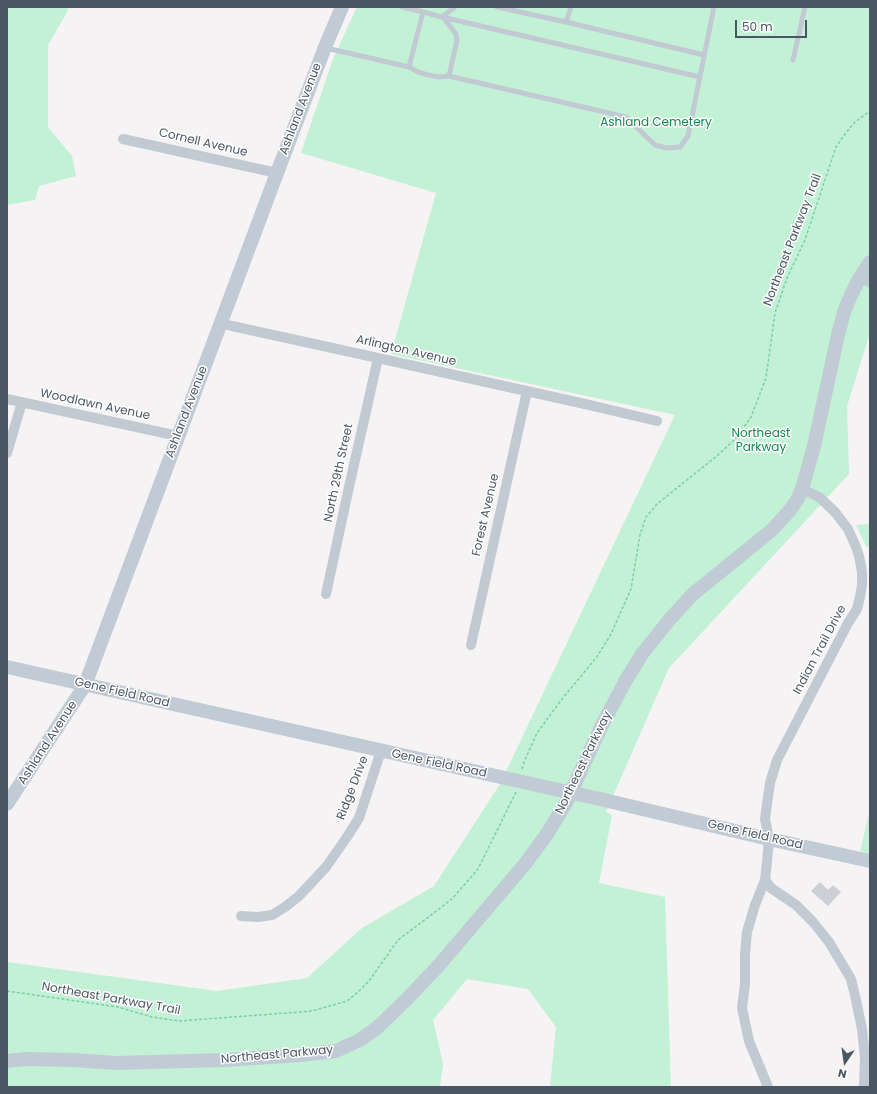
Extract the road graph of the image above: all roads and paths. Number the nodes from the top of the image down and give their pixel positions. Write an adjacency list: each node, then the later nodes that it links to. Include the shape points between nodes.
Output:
1 (342, 7): 11 (street, Ashland Avenue)
2 (402, 7): 8 (lane)
3 (455, 7): 9 (lane)
4 (497, 7): 10 (lane)
5 (571, 7): 10 (lane)
6 (714, 7): 12 (lane)
7 (805, 7): 13 (lane)
8 (423, 12): 9 (lane); 14 (lane)
9 (442, 17): 15 (lane, via 456,34 457,40); 16 (lane)
10 (566, 22): 12 (lane)
11 (325, 48): 14 (lane); 19 (street, Ashland Avenue)
12 (704, 55): 16 (lane)
13 (793, 60)
14 (409, 67): 15 (lane, via 428,75)
15 (449, 76): 16 (lane, via 626,117 655,145 666,148 680,147 688,136)
16 (700, 77)
17 (870, 111): 36 (path, Northeast Parkway Trail, via 854,123 836,147 805,240 787,278 775,313 766,378 751,417 736,438 657,504 646,517 640,535 631,589 610,636 596,658 537,733)
18 (123, 139): 19 (street, Cornell Avenue)
19 (277, 173): 22 (street, Ashland Avenue)
20 (870, 262): 21 (street, Northeast Parkway)
21 (864, 281): 30 (street, Northeast Parkway, via 851,295 844,312)
22 (221, 323): 23 (street, Arlington Avenue); 28 (street, Ashland Avenue)
23 (378, 358): 24 (street, Arlington Avenue); 31 (street, North 29th Street)
24 (527, 391): 27 (street, Arlington Avenue); 32 (street, Forest Avenue)
25 (7, 399): 26 (street, Woodlawn Avenue)
26 (22, 402): 28 (street, Woodlawn Avenue); 29 (street)
27 (657, 421)
28 (178, 436): 34 (street, Ashland Avenue)
29 (7, 453)
30 (802, 489): 38 (street, Indian Trail Drive, via 819,497 848,529 859,556 862,585 857,609 777,760 770,783 765,819); 43 (street, Northeast Parkway, via 798,500 772,530 693,594 670,618 626,680 566,803 543,840 440,964 378,1027 360,1040 336,1051 225,1060 116,1063 27,1059)
31 (326, 594)
32 (471, 645)
33 (7, 667): 34 (street, Gene Field Road)
34 (85, 685): 35 (street, Gene Field Road); 37 (street, Ashland Avenue)
35 (381, 751): 36 (street, Gene Field Road); 41 (street, Ridge Drive, via 359,818 326,867 299,896 272,915)
36 (519, 781): 38 (street, Gene Field Road, bridge); 42 (path, Northeast Parkway Trail, via 516,793 478,870 452,899 398,940 369,981 348,1001 312,1011 180,1020 152,1017 118,1007)
37 (7, 804)
38 (769, 839): 39 (street, Gene Field Road); 40 (street, Indian Trail Drive)
39 (870, 861)
40 (765, 880): 44 (street, Indian Trail Drive, via 747,932 742,1008 749,1041); 45 (street, via 771,888 796,905 814,922 829,942 850,979 862,1029)
41 (241, 916)
42 (7, 991)
43 (7, 1061)
44 (768, 1087)
45 (864, 1087)

